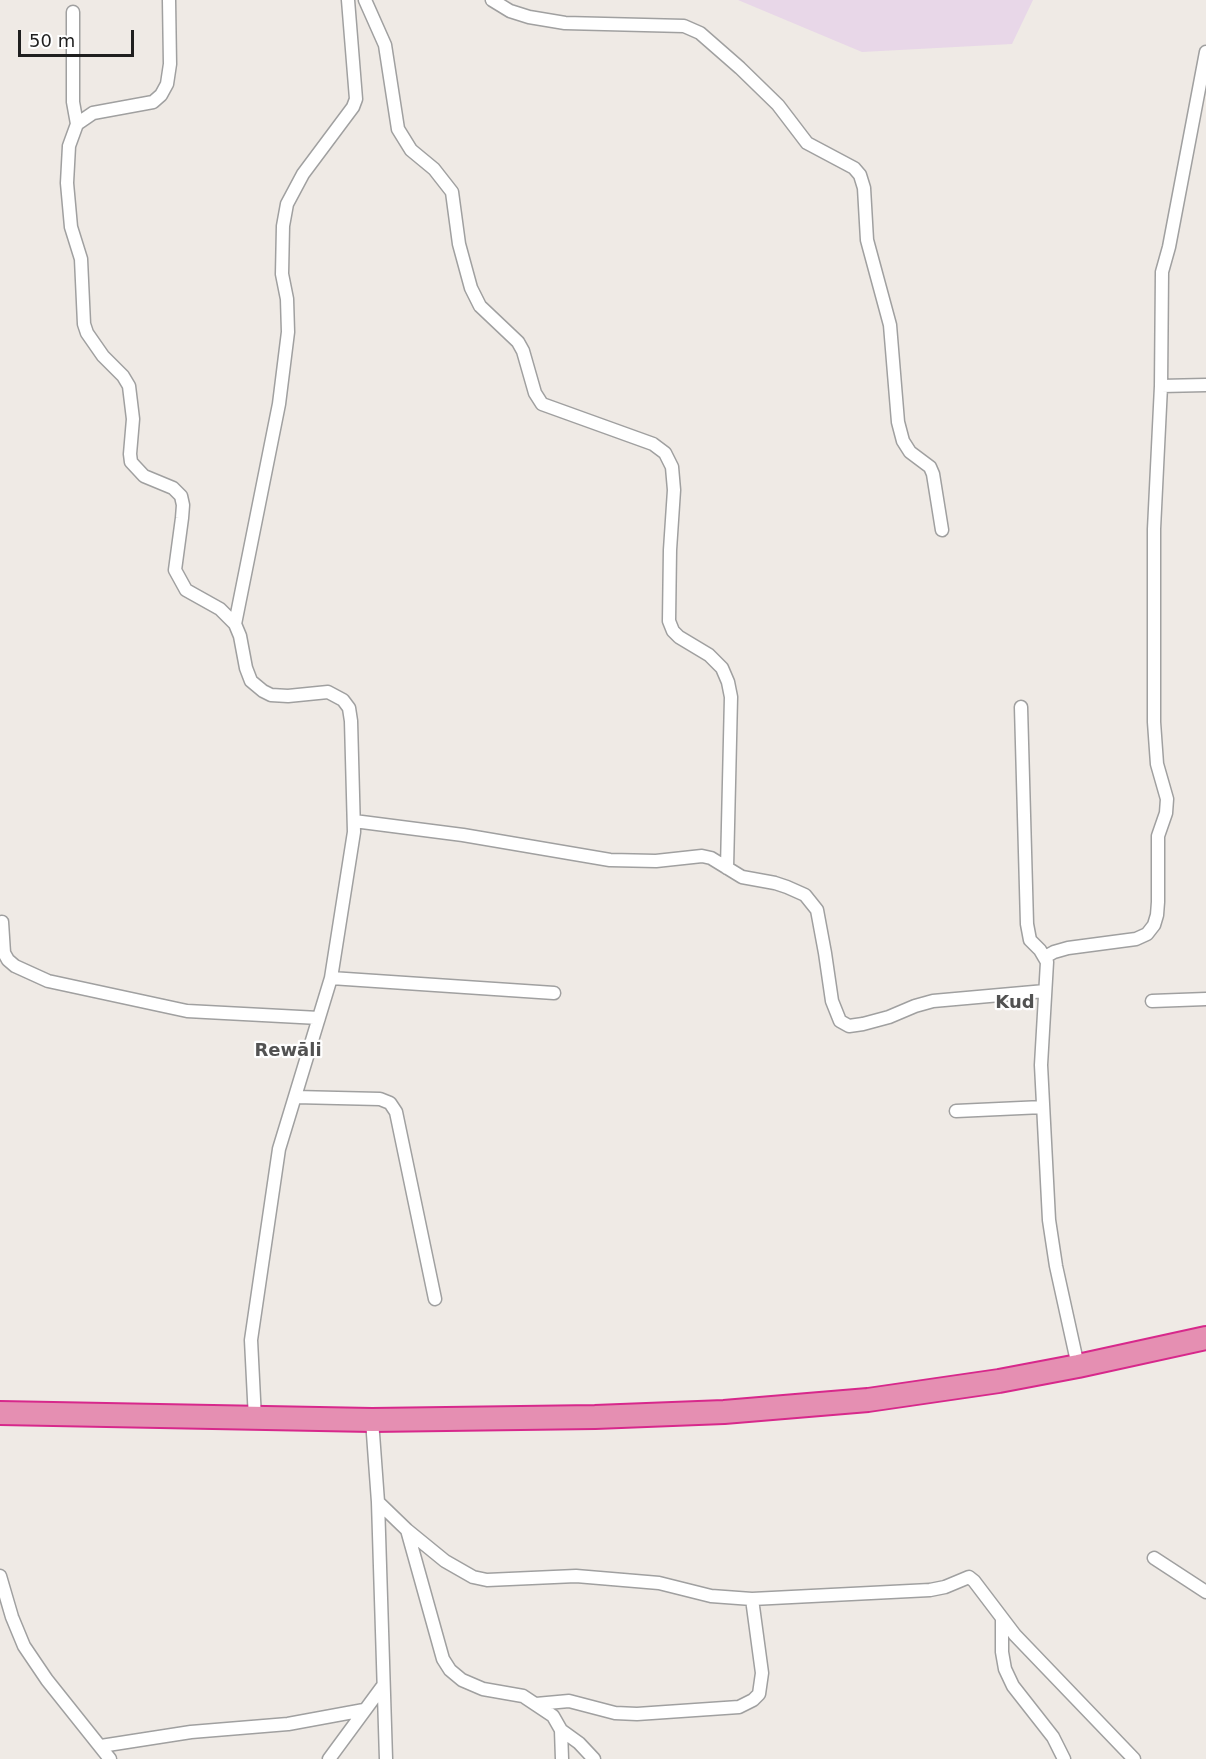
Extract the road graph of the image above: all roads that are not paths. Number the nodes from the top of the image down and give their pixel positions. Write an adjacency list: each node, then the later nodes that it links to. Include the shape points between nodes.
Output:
1 (169, 0): 8 (street, via 170,64 161,95 153,102 93,113)
2 (348, 0): 12 (street, via 356,99 303,174 287,204 282,274 288,332 279,404)
3 (365, 0): 15 (street, via 385,45 398,129 411,150 434,169 452,192 459,244 471,288 480,306 518,342 542,404 653,444 665,453 672,467 669,621 679,637 722,668 731,697)
4 (492, 0): 11 (street, via 529,17 565,23 684,26 700,33 778,105 807,143 854,168 864,188 867,240 890,325 898,422 910,452 933,474)
5 (73, 12): 8 (street, via 73,102)
6 (1206, 52): 7 (street)
7 (1200, 114): 10 (street, via 1162,272)
8 (77, 124): 12 (street, via 69,146 67,183 71,227 81,259 84,324 129,386 133,419 131,462 144,476 173,488 181,496 177,578 186,590 220,609)
9 (1206, 385): 10 (street)
10 (1161, 386): 17 (street, via 1154,528 1154,722 1157,764 1167,799 1158,836 1157,915 1148,934 1136,939 1068,948)
11 (942, 530)
12 (235, 624): 14 (street, via 248,674 262,691 288,696 328,692 349,708)
13 (1021, 707): 17 (street, via 1027,924 1030,940)
14 (354, 821): 15 (street, via 610,860 702,856); 18 (street)
15 (728, 868): 19 (street, via 742,877 787,887 812,902 817,910 832,1001 840,1021 849,1026 933,1001)
16 (2, 922): 23 (street, via 8,960 48,981 187,1011)
17 (1045, 957): 19 (street)
18 (331, 978): 20 (street); 23 (street)
19 (1045, 991): 25 (street)
20 (554, 993)
21 (1206, 999): 22 (street)
22 (1152, 1001)
23 (319, 1018): 24 (street)
24 (295, 1097): 27 (street, via 380,1099 390,1103 396,1112); 31 (street, via 279,1149 251,1340)
25 (1043, 1107): 26 (street); 29 (street, via 1049,1220)
26 (956, 1111)
27 (435, 1299)
28 (1206, 1338): 29 (highway)
29 (1078, 1366): 32 (highway, via 868,1400 724,1412)
30 (0, 1413): 31 (highway)
31 (255, 1419): 32 (highway)
32 (372, 1420): 33 (street)
33 (378, 1502): 34 (street); 40 (street)
34 (407, 1530): 38 (street, via 445,1561 473,1577 487,1580 576,1576 659,1583 711,1596); 41 (street, via 443,1659 450,1670 483,1689 523,1696)
35 (1154, 1558): 37 (street)
36 (0, 1576): 44 (street, via 24,1646)
37 (1206, 1592)
38 (752, 1599): 39 (street, via 930,1590 969,1577); 41 (street, via 762,1673 759,1694 746,1704 637,1714 615,1713 569,1701)
39 (1002, 1619): 45 (street, via 1005,1669 1013,1686 1053,1737); 51 (street)
40 (382, 1687): 42 (street); 48 (street)
41 (536, 1704): 43 (street, via 553,1716)
42 (364, 1710): 44 (street, via 288,1724 191,1732); 47 (street)
43 (561, 1730): 49 (street); 50 (street)
44 (101, 1746): 46 (street)
45 (1063, 1758)
46 (110, 1759)
47 (329, 1759)
48 (386, 1759)
49 (562, 1759)
50 (594, 1759)
51 (1134, 1759)

